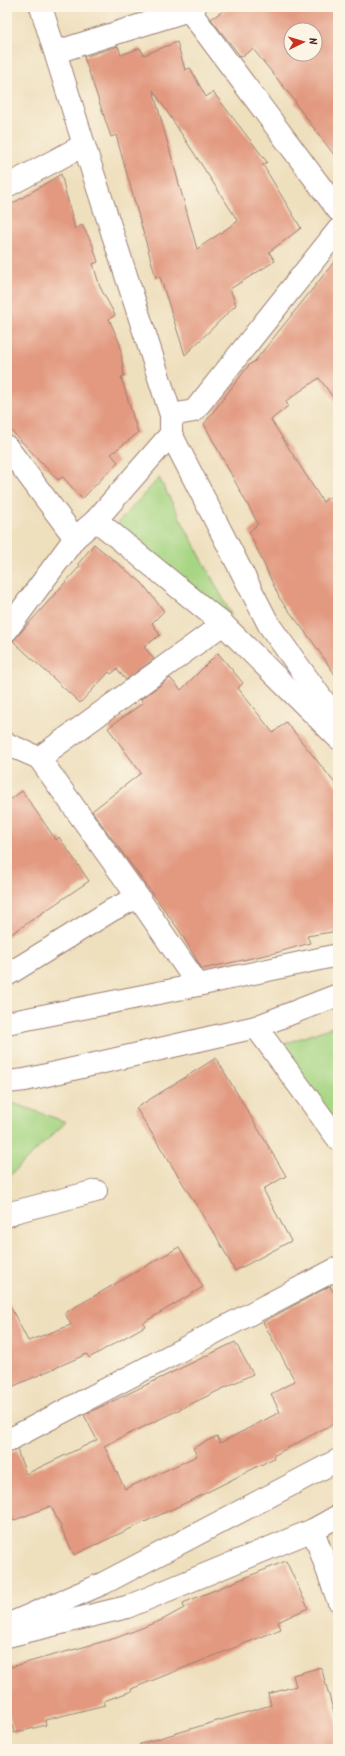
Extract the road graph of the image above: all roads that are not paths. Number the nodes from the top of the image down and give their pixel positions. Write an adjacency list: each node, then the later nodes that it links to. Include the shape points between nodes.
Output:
1 (41, 7): 3 (street)
2 (192, 9): 3 (street); 6 (street)
3 (56, 52): 4 (street)
4 (84, 146): 5 (street); 8 (street)
5 (7, 186)
6 (338, 210)
7 (338, 230): 8 (street, via 194,411)
8 (171, 424): 10 (street); 14 (street, via 269,625)
9 (7, 448): 11 (street)
10 (96, 520): 11 (street); 12 (street)
11 (75, 538): 13 (street)
12 (223, 624): 15 (street); 17 (street)
13 (7, 630)
14 (338, 721)
15 (338, 738)
16 (7, 744): 17 (street)
17 (39, 758): 18 (street)
18 (138, 897): 20 (street, via 112,910); 21 (street)
19 (338, 955): 21 (street)
20 (7, 975)
21 (198, 985): 23 (street)
22 (338, 995): 24 (street)
23 (7, 1023)
24 (256, 1027): 25 (street); 26 (street)
25 (7, 1082)
26 (338, 1139)
27 (96, 1191): 28 (street)
28 (7, 1216)
29 (338, 1268): 30 (street)
30 (7, 1441)
31 (338, 1460): 35 (street, via 104,1583)
32 (338, 1516): 33 (street)
33 (313, 1530): 34 (street); 36 (street, via 127,1607)
34 (338, 1600)
35 (7, 1625)
36 (7, 1636)

